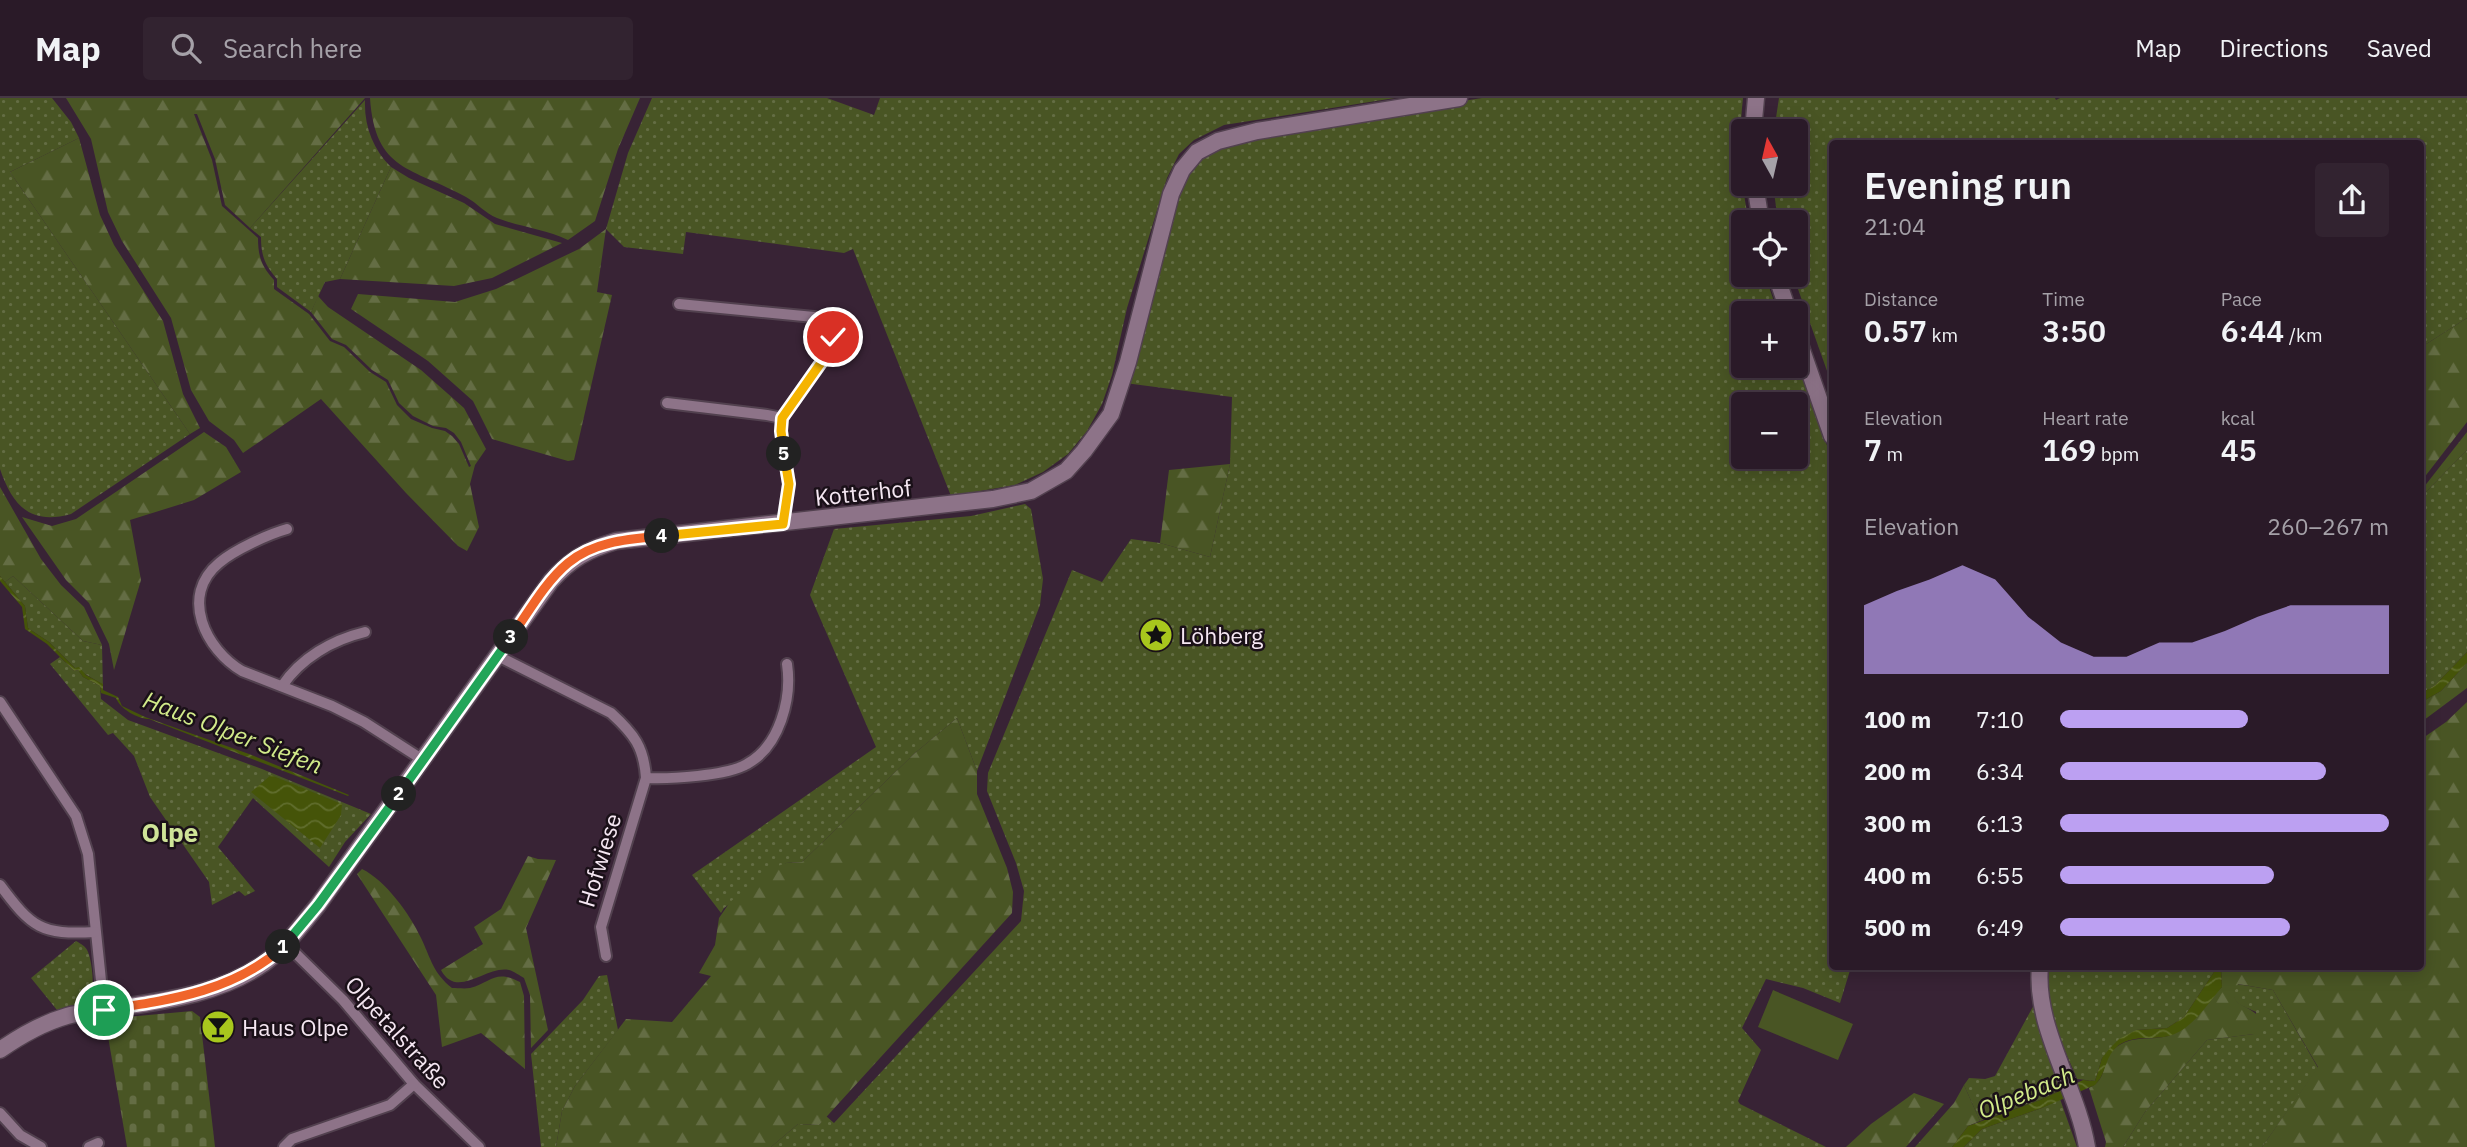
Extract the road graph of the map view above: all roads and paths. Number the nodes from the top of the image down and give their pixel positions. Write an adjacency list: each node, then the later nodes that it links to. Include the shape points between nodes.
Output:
1 (1459, 98): 9 (street, Kotterhof, via 1257,131 1197,152 1171,194 1111,414 1066,471 1031,491 947,506)
2 (1756, 98): 3 (street)
3 (1754, 119)
4 (679, 303): 7 (street, via 814,317 828,325 833,337 830,350)
5 (1808, 367): 8 (street)
6 (667, 403): 7 (street)
7 (782, 418): 9 (street, via 789,484)
8 (1829, 427)
9 (783, 524): 12 (street, Kotterhof, via 642,538 598,547 568,562)
10 (287, 529): 14 (street, via 219,562 204,584 200,605 203,628 228,663)
11 (365, 632): 14 (street, via 305,659)
12 (498, 656): 16 (street, Kotterhof); 17 (street, Hofwiese, via 611,713 639,744)
13 (787, 664): 17 (street, via 786,706 777,729 757,757 724,772)
14 (282, 686): 16 (street, via 364,722)
15 (0, 702): 19 (street, via 76,816 88,854)
16 (423, 760): 20 (street, Kotterhof)
17 (646, 778): 21 (street, Hofwiese, via 601,927)
18 (0, 885): 19 (street, via 16,906 44,929 62,934)
19 (95, 932): 23 (street)
20 (286, 944): 23 (street, Kotterhof, via 261,965 215,988); 25 (street, Olpetalstraße, via 343,1000)
21 (606, 956)
22 (2040, 970): 30 (street, via 2045,1014)
23 (104, 1010): 24 (street, Kotterhof, via 49,1023)
24 (0, 1050)
25 (414, 1084): 28 (street, via 390,1105 292,1139); 29 (street, Olpetalstraße)
26 (0, 1112): 27 (street, via 20,1135)
27 (41, 1147)
28 (284, 1147)
29 (479, 1147)
30 (2087, 1147)

